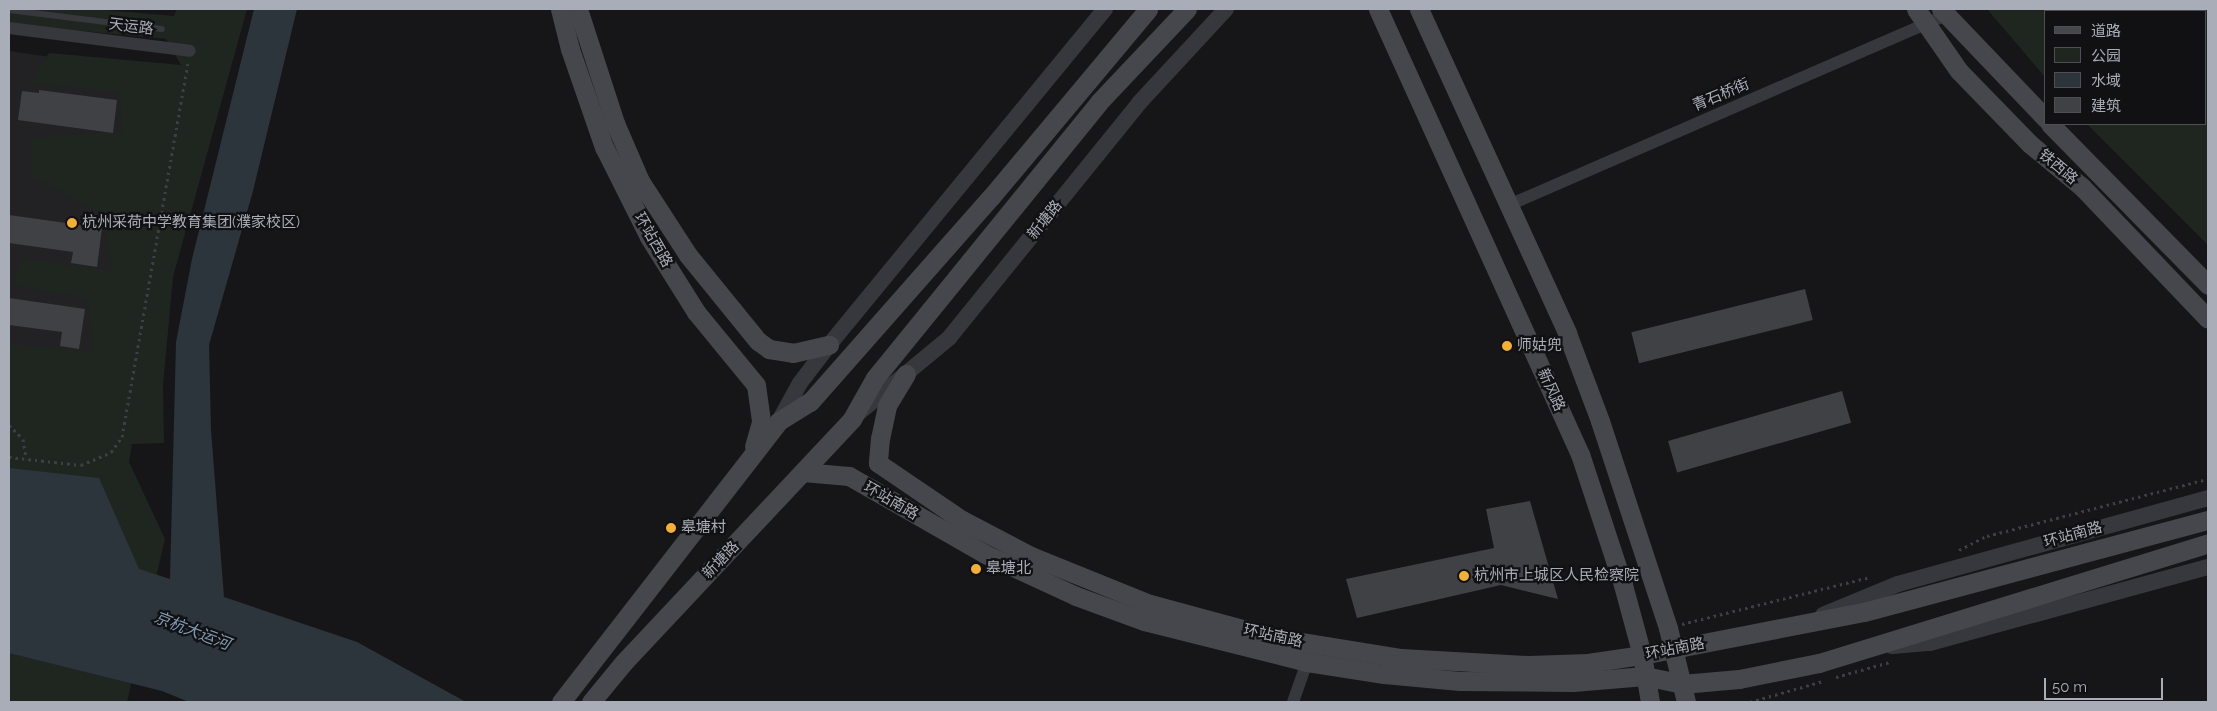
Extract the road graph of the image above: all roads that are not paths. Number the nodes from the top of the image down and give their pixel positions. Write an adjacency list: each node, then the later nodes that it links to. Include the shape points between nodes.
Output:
1 (560, 9): 24 (main road, 环站西路, via 570,49 604,147 649,237 696,312 756,385 761,422)
2 (578, 9): 20 (main road, 环站西路, via 615,123 640,181 688,255 758,341 769,349 793,353)
3 (1105, 9): 20 (street)
4 (1148, 9): 23 (main road, via 991,197 810,402)
5 (1187, 9): 22 (main road, 新塘路, via 1093,110 875,378)
6 (1226, 9): 21 (street, 新塘路, via 1139,103 949,338)
7 (1378, 9): 32 (main road, 新风路, via 1580,454)
8 (1419, 9): 17 (main road)
9 (9, 10): 13 (lane)
10 (1943, 12): 11 (street, 青石桥街); 15 (main road)
11 (1922, 16): 17 (street, 青石桥街); 19 (main road, 铁西路, via 1959,71 2030,144 2082,187)
12 (9, 28): 14 (street, 天运路)
13 (162, 29)
14 (190, 51)
15 (2044, 118)
16 (2051, 125): 18 (main road, 铁西路)
17 (1509, 205): 31 (main road, via 1573,350)
18 (2208, 285)
19 (2208, 319)
20 (829, 345): 23 (street, via 800,383)
21 (906, 374): 22 (street, 新塘路); 32 (main road, 环站南路, via 888,406 883,423 878,452 881,467 994,538 1150,604 1276,638 1419,660 1528,665 1588,663)
22 (852, 418): 25 (main road, 新塘路)
23 (779, 421): 24 (main road)
24 (752, 455): 37 (main road, via 606,648)
25 (803, 472): 33 (main road, 环站南路, via 849,476 960,542 1107,608 1212,640); 38 (main road, 新塘路, via 624,662)
26 (2208, 498): 30 (street, 环站南路, via 1898,584)
27 (2208, 520): 30 (main road, 环站南路, via 1864,612)
28 (2208, 543): 34 (main road, 环站南路)
29 (2208, 567): 34 (street, 环站南路, via 1930,643 1883,646)
30 (1798, 625): 31 (main road, 环站南路)
31 (1674, 646): 32 (main road, 环站南路); 36 (main road)
32 (1642, 655): 35 (main road, 新风路)
33 (1307, 662): 35 (main road, 环站南路, via 1384,674 1495,682 1574,682); 39 (street)
34 (1820, 663): 36 (main road, 环站南路)
35 (1645, 676): 36 (main road, 环站南路); 40 (main road, 新风路)
36 (1684, 693)
37 (561, 702)
38 (591, 702)
39 (1293, 702)
40 (1650, 702)

